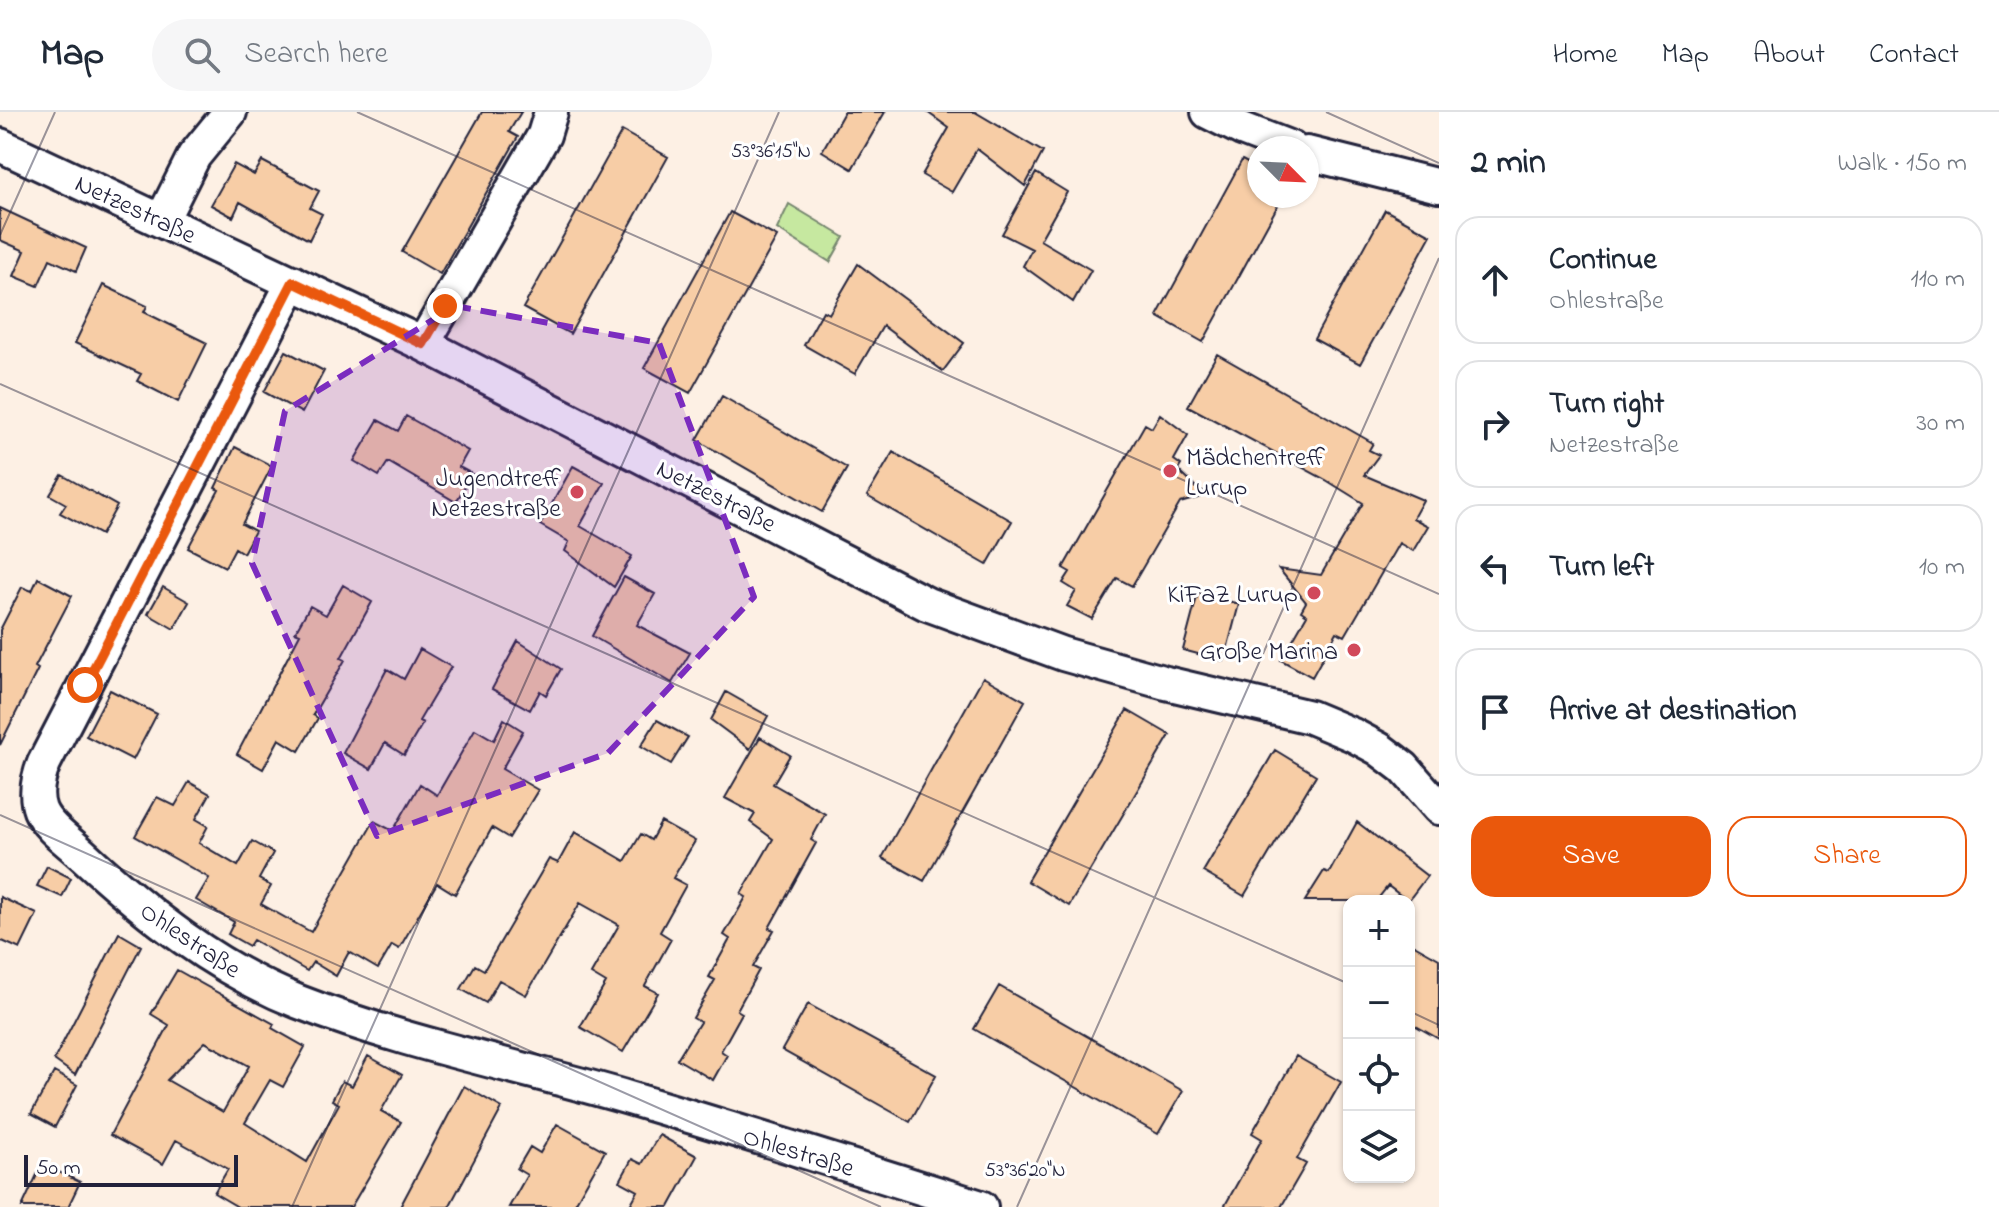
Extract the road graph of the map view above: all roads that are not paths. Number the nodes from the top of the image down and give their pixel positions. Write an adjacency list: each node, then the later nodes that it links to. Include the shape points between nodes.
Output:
1 (230, 112): 8 (street, via 194,156)
2 (551, 112): 10 (street, via 544,135)
3 (1208, 112): 4 (street)
4 (1260, 136)
5 (0, 145): 8 (street, Netzestraße)
6 (1319, 156): 7 (street)
7 (1439, 186)
8 (162, 220): 9 (street, Netzestraße)
9 (293, 282): 10 (street, Netzestraße); 12 (street, Ohlestraße, via 44,763 38,778 41,812 163,924 210,957 298,1002)
10 (423, 344): 11 (street, Netzestraße, via 927,604 1063,654 1310,717 1353,735 1404,768)
11 (1439, 808)
12 (981, 1207)

